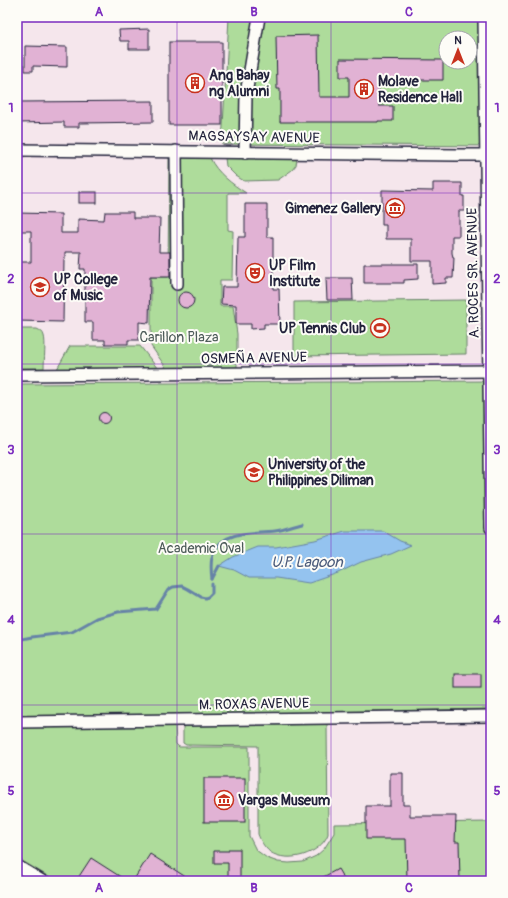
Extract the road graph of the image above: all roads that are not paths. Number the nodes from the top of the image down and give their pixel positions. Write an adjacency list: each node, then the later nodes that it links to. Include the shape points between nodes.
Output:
1 (259, 17): 5 (street, via 246,94)
2 (484, 17): 6 (street, A. ROCES SR. AVENUE)
3 (17, 150): 4 (street, MAGSAYSAY AVENUE)
4 (176, 152): 5 (street, MAGSAYSAY AVENUE); 7 (street)
5 (245, 152): 6 (street, MAGSAYSAY AVENUE)
6 (488, 154): 8 (street, A. ROCES SR. AVENUE)
7 (177, 284)
8 (490, 371): 9 (street, OSMEÑA AVENUE); 10 (street, A. ROCES SR. AVENUE)
9 (17, 376)
10 (491, 528)
11 (491, 716): 12 (street, M. ROXAS AVENUE)
12 (17, 722)
13 (17, 866): 14 (street)
14 (42, 881)

